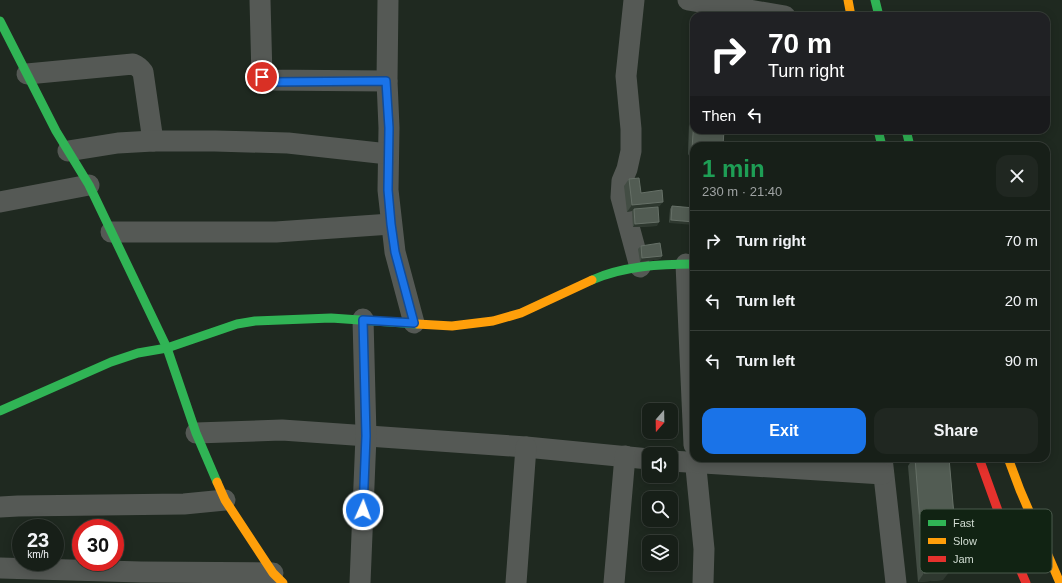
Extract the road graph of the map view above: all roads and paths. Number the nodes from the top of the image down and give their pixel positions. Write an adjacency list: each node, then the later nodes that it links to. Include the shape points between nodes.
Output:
1 (260, 0): 12 (street, via 262,77 265,80)
2 (388, 0): 12 (street)
3 (634, 0): 21 (street, via 626,76 631,152 622,181 621,197)
4 (688, 0): 7 (street)
5 (848, 0): 8 (main road)
6 (876, 0): 9 (main road)
7 (761, 12)
8 (850, 12)
9 (878, 12)
10 (0, 21): 11 (main road)
11 (27, 74): 13 (street, via 133,64 140,67 143,72); 14 (main road)
12 (386, 81): 15 (street)
13 (153, 141): 14 (street, via 118,143); 15 (street, via 288,143)
14 (68, 151): 16 (main road)
15 (388, 154): 18 (street)
16 (89, 185): 17 (street); 19 (main road)
17 (0, 202)
18 (391, 224): 19 (street, via 276,232); 23 (street, via 395,252)
19 (111, 232): 24 (main road)
20 (690, 264): 21 (main road)
21 (640, 267): 23 (main road, via 596,278 520,313 493,321 452,326)
22 (363, 320): 23 (main road); 24 (main road, via 330,318 255,321 237,324); 27 (street)
23 (414, 323)
24 (167, 348): 25 (main road, via 138,353 111,362); 26 (main road)
25 (0, 411)
26 (196, 433): 27 (street, via 282,430); 38 (main road)
27 (366, 436): 28 (street); 48 (street)
28 (526, 446): 29 (street); 49 (street)
29 (625, 456): 31 (street); 50 (street)
30 (690, 457): 32 (street)
31 (642, 458)
32 (678, 459)
33 (695, 462): 51 (street, via 704,548)
34 (807, 462): 37 (street)
35 (980, 462): 40 (main road)
36 (1010, 462): 41 (main road)
37 (882, 466): 47 (street)
38 (225, 500): 39 (street, via 184,504); 46 (main road)
39 (0, 507)
40 (997, 509)
41 (1028, 509)
42 (1052, 564): 53 (main road)
43 (0, 568): 45 (street)
44 (1022, 573): 52 (main road)
45 (67, 577): 46 (street, via 141,572)
46 (278, 578)
47 (891, 582)
48 (360, 583)
49 (516, 583)
50 (614, 583)
51 (703, 583)
52 (1026, 583)
53 (1060, 583)

